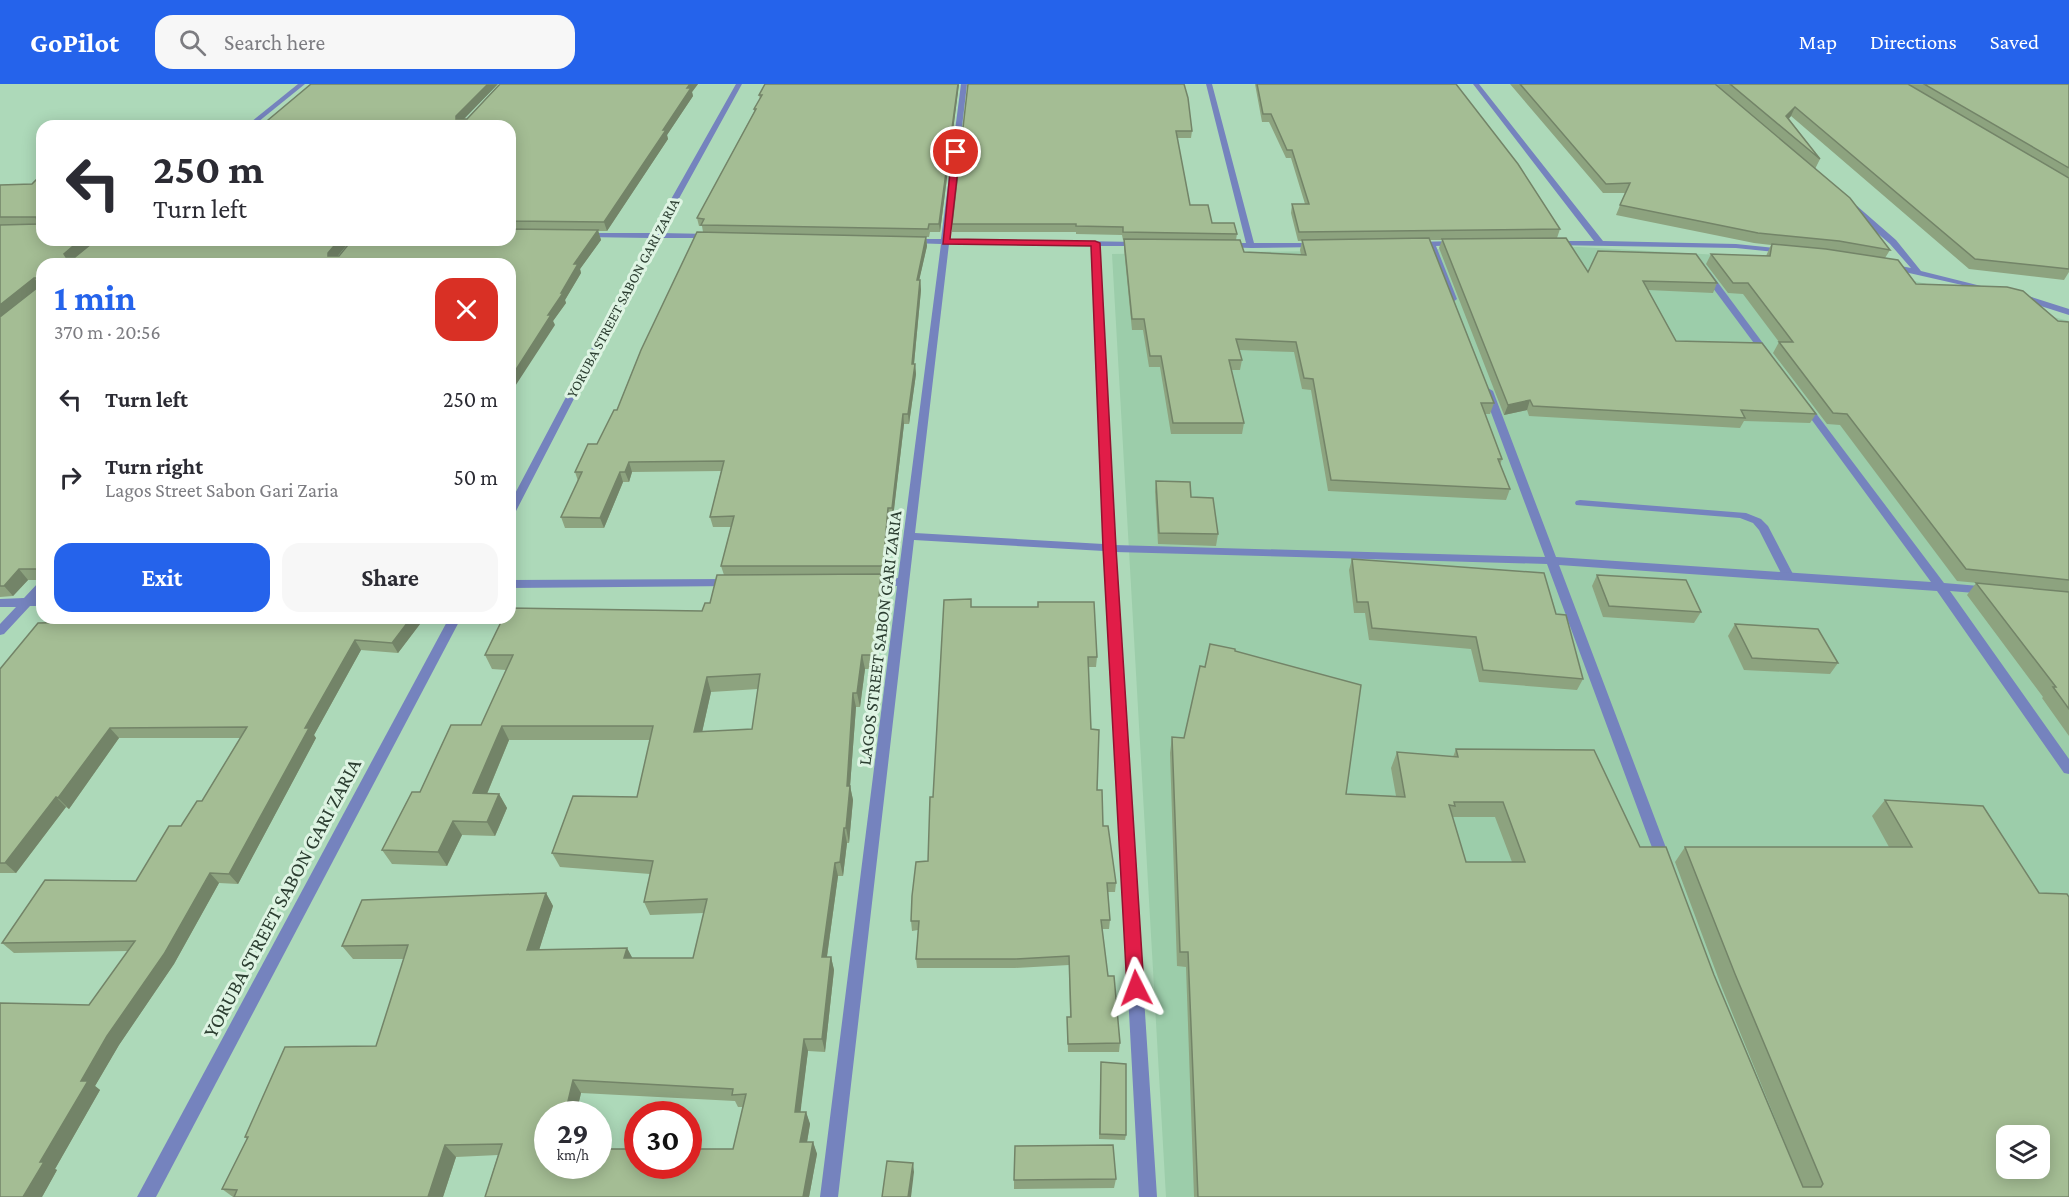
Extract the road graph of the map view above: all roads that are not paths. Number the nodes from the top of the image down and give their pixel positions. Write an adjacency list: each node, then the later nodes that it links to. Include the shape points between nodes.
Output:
1 (302, 84): 6 (street)
2 (739, 84): 9 (street, YORUBA STREET SABON GARI ZARIA)
3 (964, 84): 12 (street, LAGOS STREET SABON GARI ZARIA)
4 (1209, 84): 22 (street)
5 (1476, 84): 13 (street)
6 (257, 120)
7 (1850, 205): 26 (street, via 1893,242)
8 (577, 234): 9 (street)
9 (655, 235): 10 (street); 32 (street, YORUBA STREET SABON GARI ZARIA)
10 (724, 237)
11 (899, 241): 12 (street)
12 (946, 242): 14 (street); 34 (street, LAGOS STREET SABON GARI ZARIA)
13 (1599, 242): 16 (street); 24 (street)
14 (1095, 243): 17 (street); 35 (street)
15 (1467, 243): 19 (street)
16 (1539, 243)
17 (1143, 244)
18 (1409, 244): 19 (street)
19 (1431, 244): 27 (street)
20 (1215, 245): 22 (street)
21 (1330, 245): 22 (street)
22 (1251, 246)
23 (1795, 252): 24 (street, via 1736,246)
24 (1694, 255): 29 (street)
25 (1885, 265): 26 (street)
26 (1917, 271): 28 (street)
27 (1457, 309)
28 (2069, 312)
29 (1777, 368)
30 (1486, 386): 36 (street)
31 (1799, 396): 42 (street)
32 (516, 501)
33 (1580, 503): 37 (street, via 1742,515 1764,528)
34 (910, 536): 35 (street); 39 (street, LAGOS STREET SABON GARI ZARIA)
35 (1110, 548): 36 (street); 54 (street)
36 (1554, 561): 37 (street); 51 (street)
37 (1788, 576): 42 (street)
38 (857, 582): 39 (street)
39 (905, 582): 53 (street, LAGOS STREET SABON GARI ZARIA)
40 (738, 583): 41 (street)
41 (516, 584)
42 (1941, 586): 43 (street); 50 (street)
43 (1999, 591)
44 (36, 592): 45 (street)
45 (26, 602): 46 (street); 47 (street); 49 (street)
46 (36, 602)
47 (0, 603)
48 (452, 624): 52 (street, YORUBA STREET SABON GARI ZARIA)
49 (0, 631)
50 (2069, 769)
51 (1668, 870)
52 (146, 1197)
53 (829, 1197)
54 (1148, 1197)

